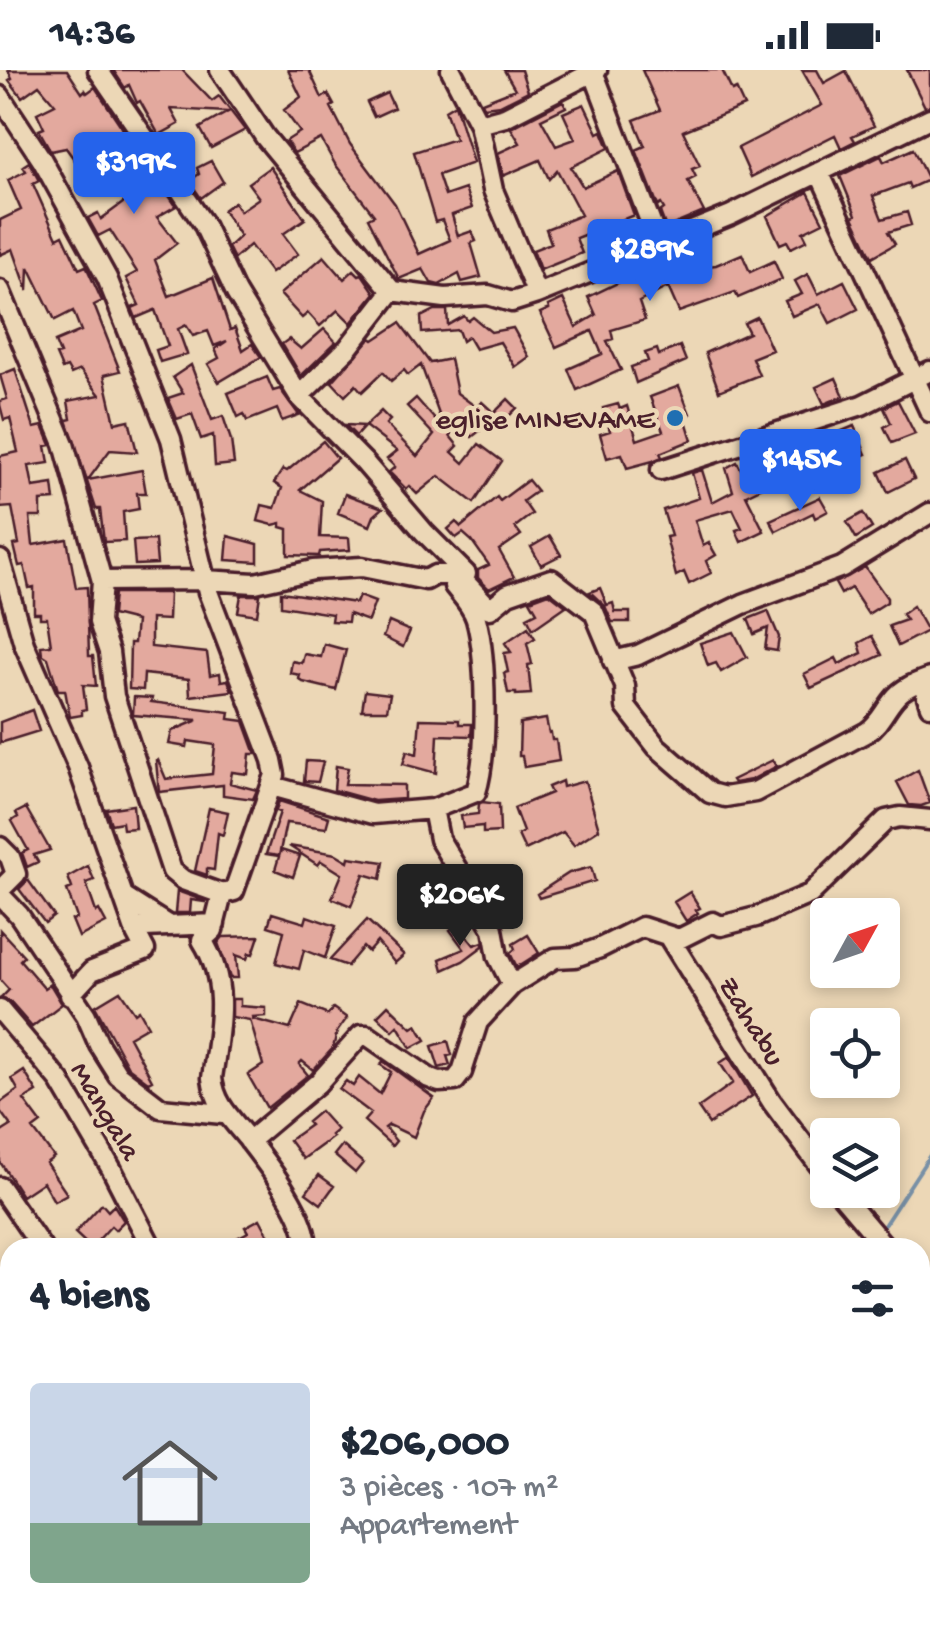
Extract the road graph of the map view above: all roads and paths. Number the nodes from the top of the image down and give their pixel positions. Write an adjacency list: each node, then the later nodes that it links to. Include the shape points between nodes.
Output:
1 (98, 70): 14 (street, via 203,223 236,293)
2 (220, 70): 11 (street, via 265,137)
3 (451, 70): 7 (street)
4 (595, 71): 7 (street); 9 (street)
5 (0, 96): 19 (street, via 107,278 171,439)
6 (930, 118): 8 (street)
7 (479, 124): 12 (street, via 493,190)
8 (819, 172): 9 (street); 13 (street)
9 (658, 242): 12 (street)
10 (0, 290): 20 (street, via 58,426)
11 (392, 291): 12 (street, via 445,298 488,294 512,302); 14 (street)
12 (537, 294)
13 (922, 375): 15 (street); 16 (street, via 862,405)
14 (299, 396): 19 (street, via 466,574 426,580 362,567 255,583)
15 (930, 412)
16 (661, 470)
17 (930, 513): 21 (street, via 836,570)
18 (0, 560): 30 (street, via 24,644 78,766)
19 (204, 580): 20 (street); 24 (street, via 268,743)
20 (102, 581): 29 (street, via 99,622 114,696 172,871)
21 (614, 661): 22 (street, via 626,708 658,748 717,796 755,792 867,732 896,695); 25 (street, via 594,612 552,579 508,594 490,609 463,580 454,586 474,613 484,725 478,788)
22 (926, 680): 23 (street)
23 (930, 706)
24 (272, 786): 25 (street, via 372,814); 29 (street, via 234,891)
25 (433, 810): 35 (street, via 439,839 493,929)
26 (930, 820): 34 (street, via 893,817 878,824 800,901)
27 (0, 847): 28 (street, via 16,874)
28 (0, 893): 36 (street)
29 (222, 894): 32 (street)
30 (125, 898): 31 (street); 33 (street)
31 (166, 924): 32 (street); 33 (street)
32 (215, 924): 38 (street, via 202,940 222,994 212,1078)
33 (136, 933): 36 (street, via 145,950 92,972)
34 (670, 939): 35 (street, via 642,927 575,957 555,958); 40 (street, Zahabu)
35 (512, 985): 39 (street, via 478,1022 455,1081 429,1078 361,1035 318,1083)
36 (70, 994): 38 (street, via 118,1075 136,1090 160,1108)
37 (0, 1010): 44 (street, Mangala, via 60,1081)
38 (223, 1114): 39 (street)
39 (249, 1141): 45 (street, via 300,1214)
40 (810, 1154)
41 (0, 1188): 43 (street)
42 (852, 1208): 46 (street)
43 (35, 1238)
44 (147, 1238)
45 (307, 1238)
46 (878, 1238)

